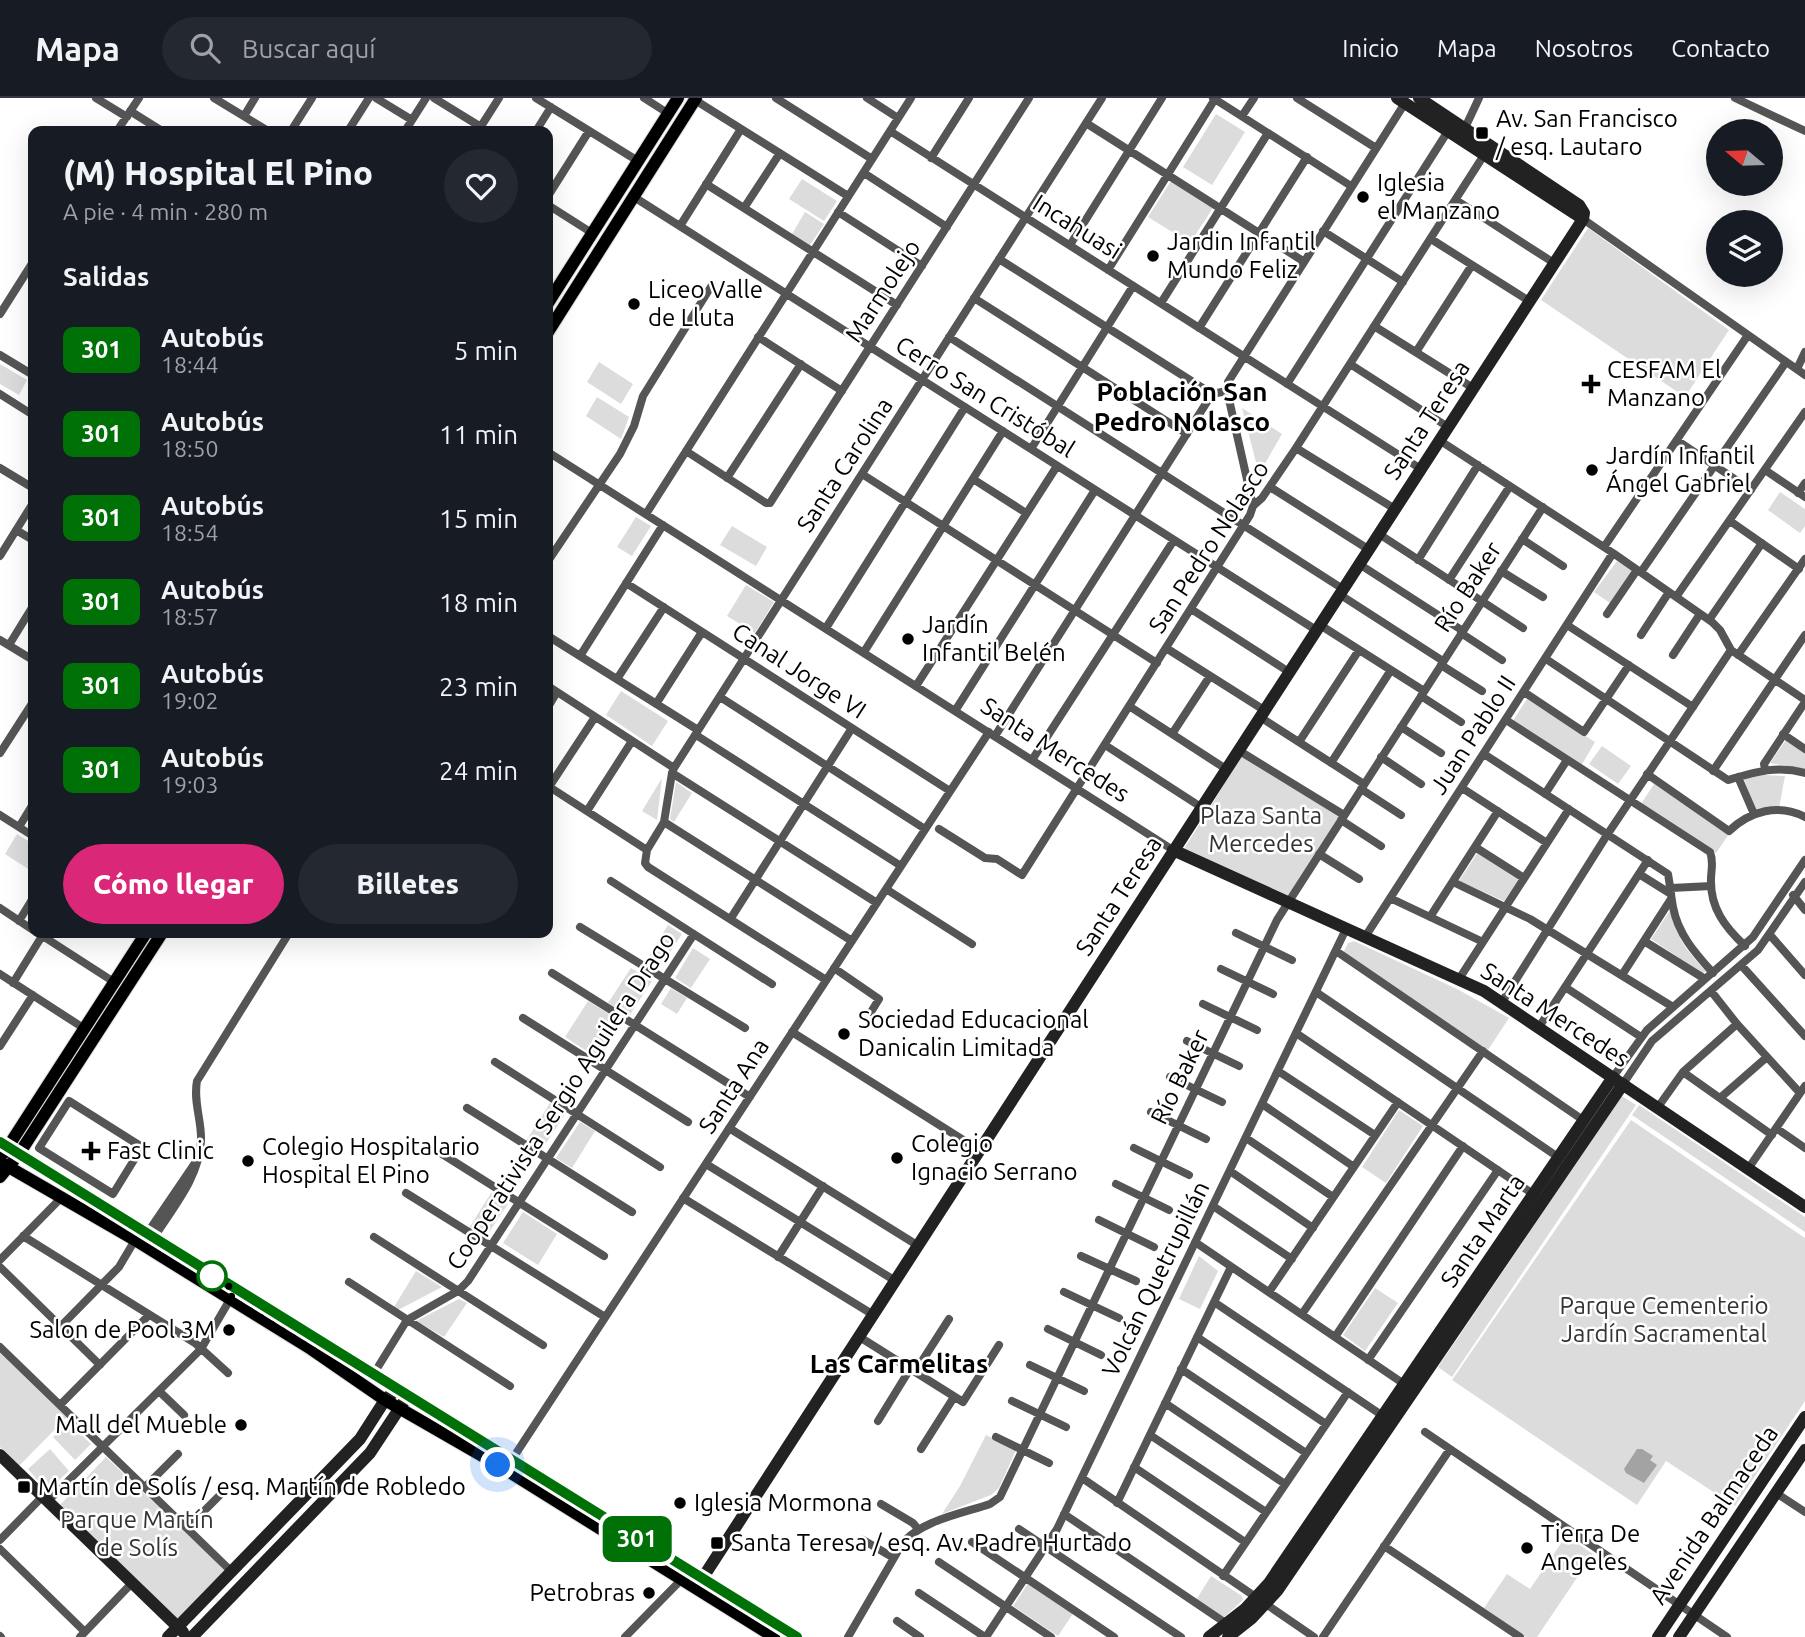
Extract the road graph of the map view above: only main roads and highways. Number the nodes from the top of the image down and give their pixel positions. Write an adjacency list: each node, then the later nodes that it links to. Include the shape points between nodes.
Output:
1 (678, 98): 3 (main road)
2 (696, 99): 4 (main road)
3 (560, 284): 4 (main road); 5 (main road)
4 (573, 293): 6 (main road)
5 (553, 295)
6 (553, 324)
7 (141, 938): 9 (main road)
8 (158, 938): 9 (main road)
9 (9, 1148): 10 (main road); 11 (main road)
10 (2, 1166): 11 (main road)
11 (144, 1238): 12 (main road)
12 (232, 1294): 13 (main road, via 400,1409); 14 (main road, via 373,1375)
13 (774, 1637)
14 (797, 1637)

